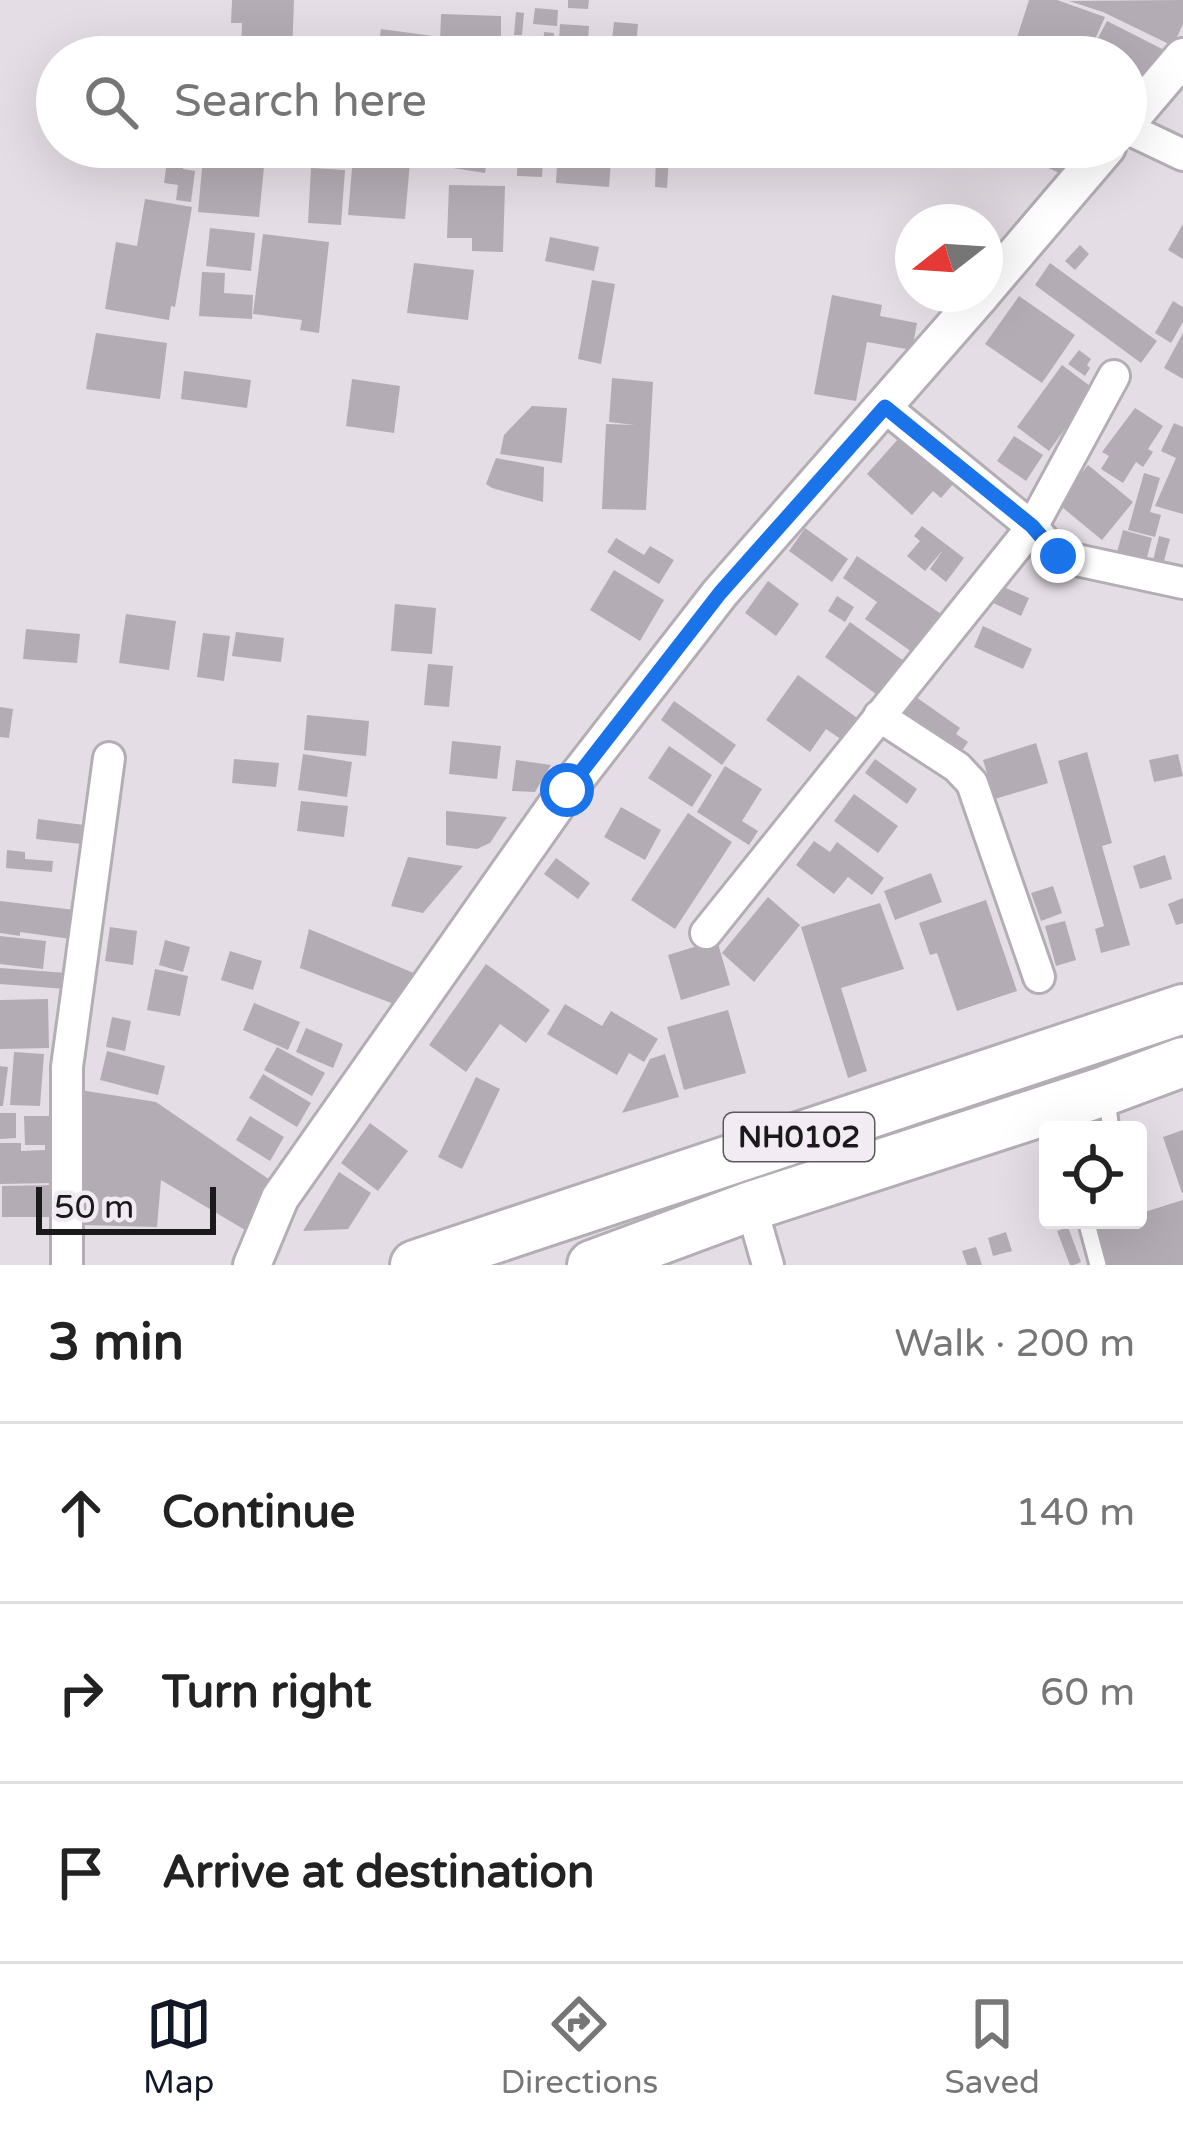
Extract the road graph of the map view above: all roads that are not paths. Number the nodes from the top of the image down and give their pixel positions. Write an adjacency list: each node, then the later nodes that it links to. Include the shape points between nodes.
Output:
1 (1183, 57): 2 (street)
2 (1147, 101)
3 (1147, 137): 4 (street)
4 (1183, 155)
5 (1089, 168): 6 (street)
6 (1003, 269)
7 (966, 312): 9 (street)
8 (1114, 376): 10 (street)
9 (885, 407): 10 (street); 22 (street, via 720,593 567,790 280,1198)
10 (1032, 526): 11 (street, via 1058,556); 12 (street)
11 (1183, 583)
12 (879, 716): 14 (street); 15 (street, via 972,783)
13 (109, 758): 21 (street, via 67,1067)
14 (706, 933)
15 (1039, 977)
16 (1183, 1009): 23 (highway, NH0102)
17 (1183, 1063): 18 (highway, NH0102)
18 (1108, 1111): 19 (highway, NH0102)
19 (751, 1206): 24 (highway, NH0102); 25 (street)
20 (1088, 1229): 26 (lane)
21 (67, 1265)
22 (252, 1265)
23 (415, 1265)
24 (592, 1265)
25 (768, 1265)
26 (1098, 1265)

